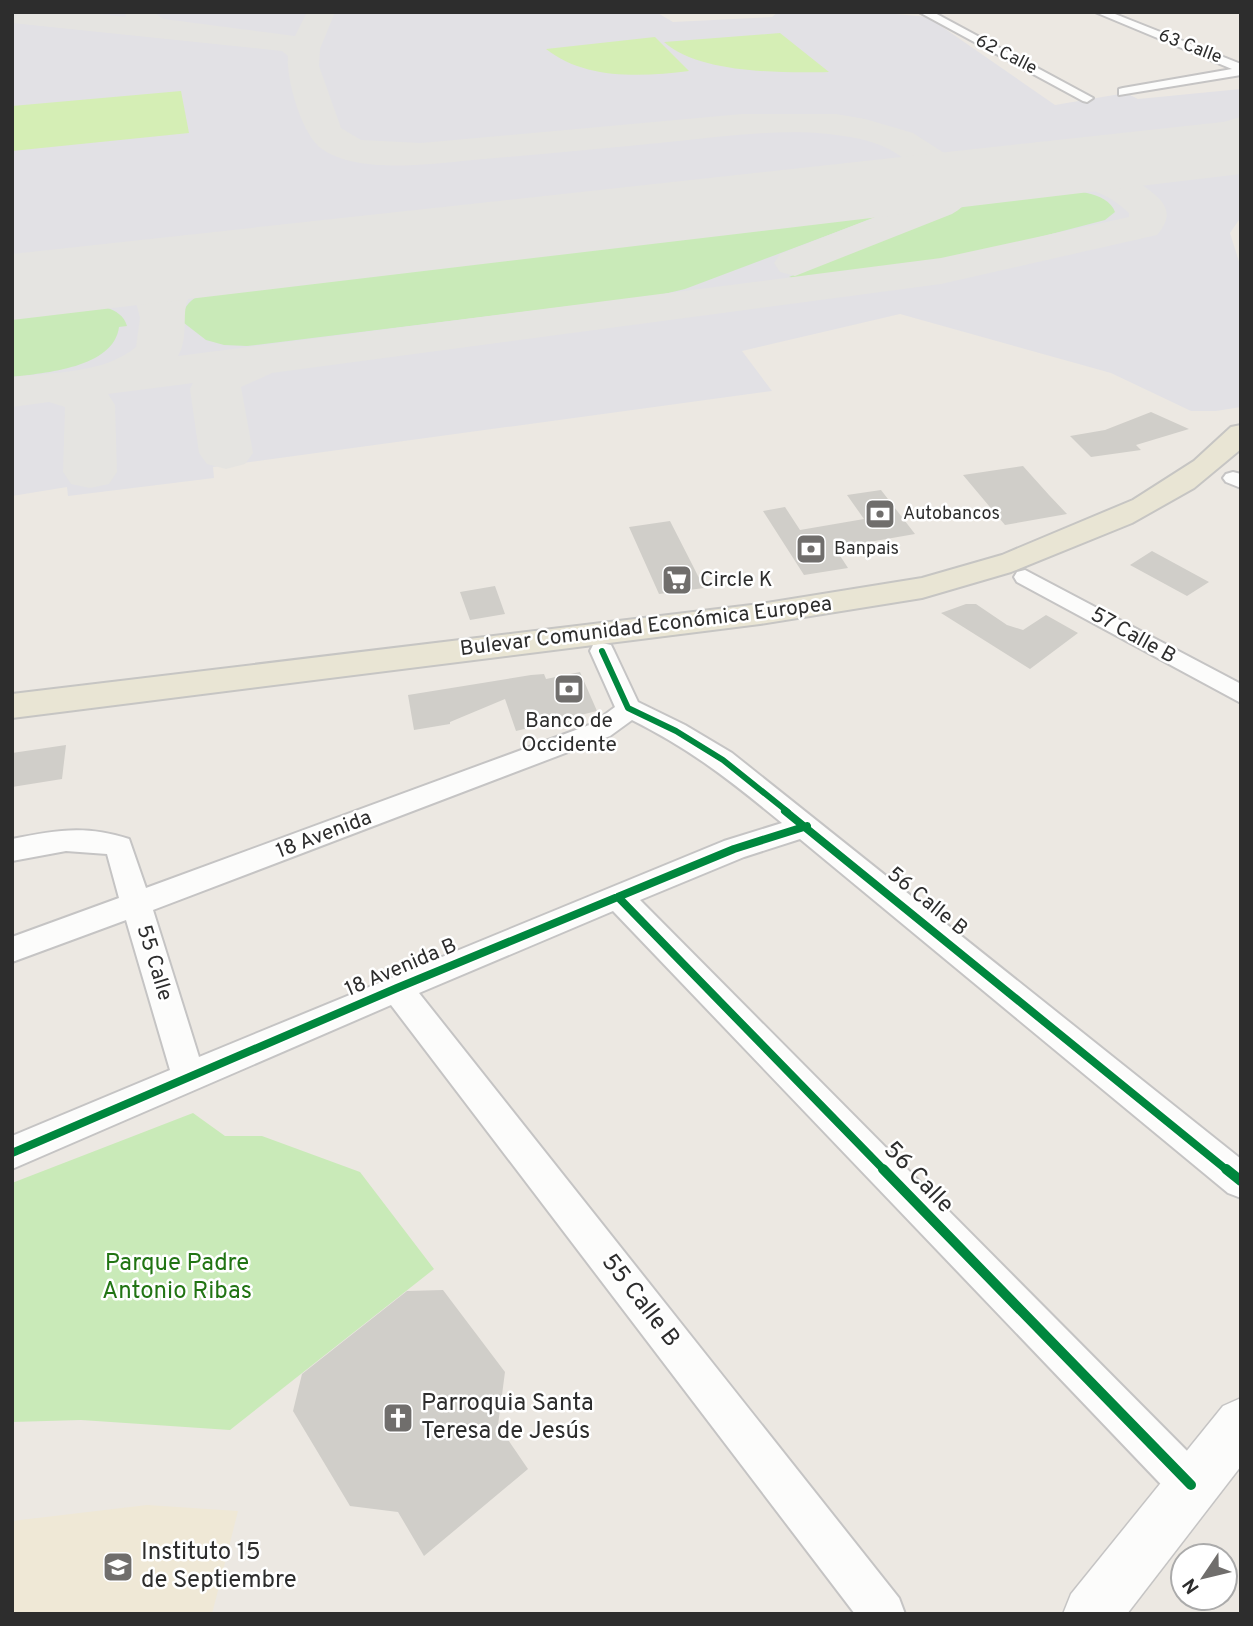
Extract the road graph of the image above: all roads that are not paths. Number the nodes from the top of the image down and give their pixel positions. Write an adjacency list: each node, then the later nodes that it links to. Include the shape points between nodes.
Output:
1 (924, 12): 5 (street, 62 Calle)
2 (1100, 12): 3 (street, 63 Calle)
3 (1241, 69): 4 (street)
4 (1123, 92)
5 (1087, 98)
6 (1241, 433): 11 (main road, Bulevar Comunidad Económica Europea, via 1216,459 1153,501 1034,553 960,578 881,596)
7 (1238, 477): 8 (main road, Bulevar Comunidad Económica Europea, via 1146,528)
8 (1025, 577): 9 (main road, Bulevar Comunidad Económica Europea, via 928,605 848,619); 10 (street, 57 Calle B)
9 (602, 650): 12 (street); 13 (main road, Bulevar Comunidad Económica Europea)
10 (1241, 695)
11 (12, 706)
12 (628, 708): 14 (street, 56 Calle B, via 723,760); 17 (street, 18 Avenida, via 601,730)
13 (12, 726)
14 (807, 826): 16 (street, 18 Avenida B, via 734,849); 22 (street, 56 Calle B)
15 (12, 850): 17 (street, 55 Calle, via 68,839 101,839 119,847)
16 (618, 897): 19 (street, 18 Avenida B); 24 (street, 56 Calle)
17 (136, 905): 18 (street, 18 Avenida); 20 (street, 55 Calle)
18 (12, 950)
19 (397, 988): 20 (street, 18 Avenida B); 25 (street, 55 Calle B)
20 (189, 1079): 21 (street, 18 Avenida B)
21 (12, 1153)
22 (1241, 1181)
23 (1241, 1424): 24 (street)
24 (1191, 1485): 26 (street)
25 (883, 1614)
26 (1091, 1614)

